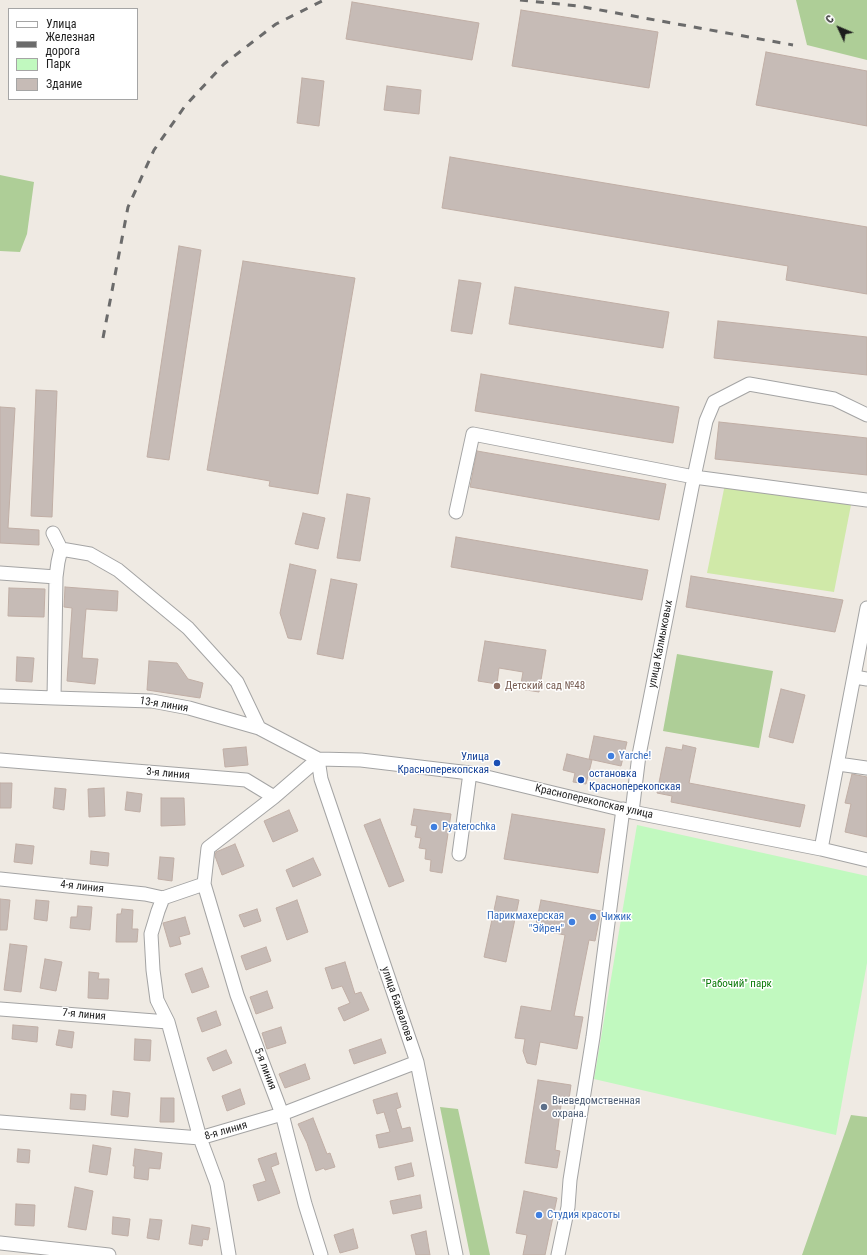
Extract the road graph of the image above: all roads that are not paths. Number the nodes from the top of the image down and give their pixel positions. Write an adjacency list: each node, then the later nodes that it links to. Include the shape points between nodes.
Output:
1 (867, 416): 2 (street, улица Калмыковых, via 834,399 749,384 714,402 706,421)
2 (694, 477): 3 (street); 4 (street, via 473,434); 20 (street, улица Калмыковых)
3 (867, 500)
4 (456, 512)
5 (53, 533): 6 (street)
6 (61, 549): 8 (street); 13 (street, via 90,554 118,570 188,628 237,682)
7 (0, 573): 8 (street)
8 (56, 577): 12 (street)
9 (867, 608): 10 (street)
10 (861, 678): 16 (street)
11 (0, 696): 12 (street, 13-я линия)
12 (54, 698): 13 (street, 13-я линия, via 152,701 189,708)
13 (259, 728): 14 (street, 13-я линия)
14 (318, 759): 18 (street, Красноперекопская улица, via 361,760); 19 (street); 29 (street, улица Бахвалова, via 321,779)
15 (0, 760): 19 (street, 3-я линия, via 246,780)
16 (838, 764): 17 (street); 21 (street)
17 (867, 768)
18 (470, 773): 20 (street, Красноперекопская улица); 22 (street)
19 (274, 797): 25 (street, via 208,848)
20 (628, 810): 21 (street, Красноперекопская улица); 38 (street, улица Калмыковых, via 570,1180 568,1207)
21 (821, 849): 23 (street, Красноперекопская улица)
22 (459, 854)
23 (867, 860)
24 (0, 879): 26 (street, 4-я линия)
25 (204, 884): 26 (street); 30 (street, 5-я линия, via 237,995)
26 (163, 898): 28 (street, via 151,934 152,970 157,1000)
27 (0, 1009): 28 (street, 7-я линия)
28 (168, 1022): 32 (street)
29 (417, 1062): 30 (street, 8-я линия); 37 (street, улица Бахвалова)
30 (282, 1114): 32 (street, 8-я линия); 36 (street, 5-я линия)
31 (0, 1122): 32 (street, 8-я линия)
32 (200, 1138): 35 (street, via 217,1184)
33 (0, 1243): 34 (street)
34 (109, 1255)
35 (229, 1255)
36 (321, 1255)
37 (456, 1255)
38 (558, 1255)

